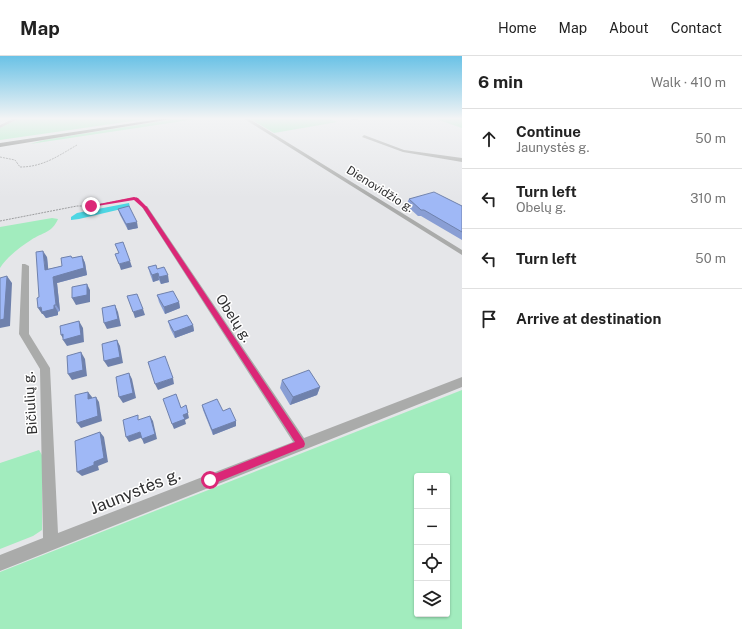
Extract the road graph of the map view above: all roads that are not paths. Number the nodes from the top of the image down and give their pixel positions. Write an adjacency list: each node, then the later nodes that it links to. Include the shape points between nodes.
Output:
1 (288, 145): 5 (street, Dienovidžio g.)
2 (387, 145): 3 (street, via 403,151)
3 (462, 160)
4 (145, 207): 8 (street, Obelų g.)
5 (462, 254)
6 (25, 266): 9 (street, Bičiulių g., via 24,334 45,368)
7 (462, 382): 8 (street, Jaunystės g.)
8 (301, 444): 9 (street, Jaunystės g.)
9 (51, 544): 10 (street, Jaunystės g.)
10 (0, 563)

